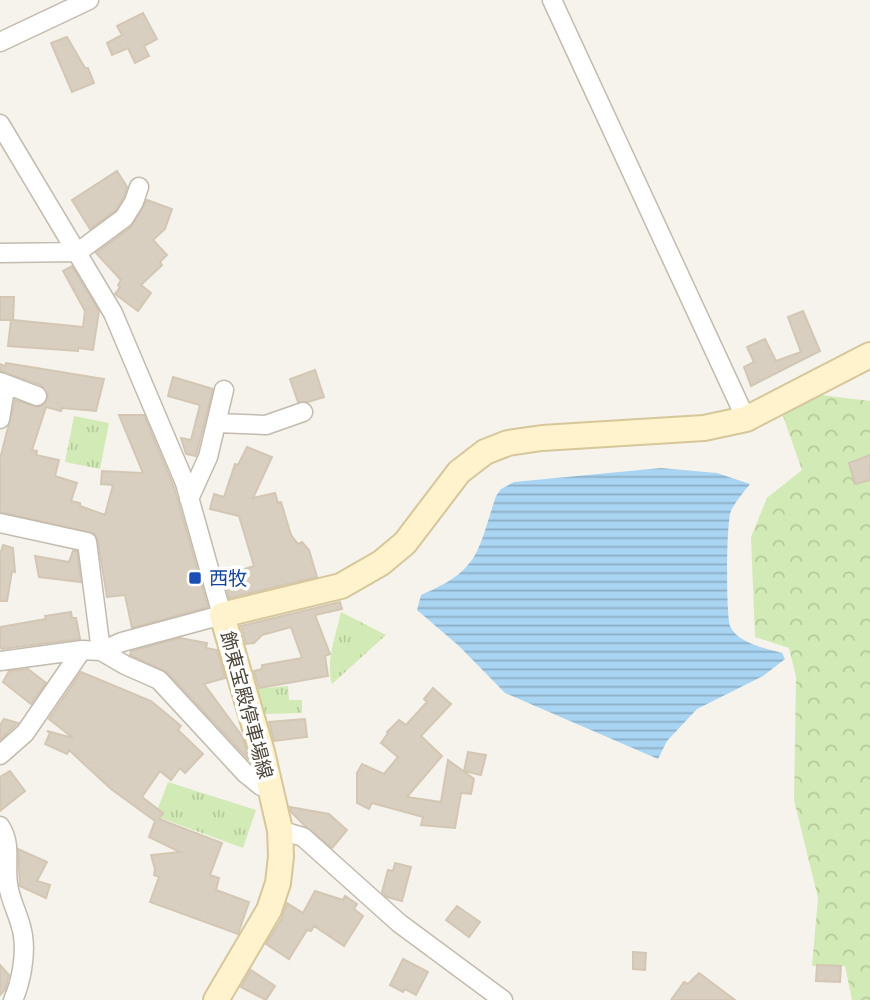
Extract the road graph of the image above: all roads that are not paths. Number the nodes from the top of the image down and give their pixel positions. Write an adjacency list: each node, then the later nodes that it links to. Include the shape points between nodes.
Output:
1 (89, 0): 3 (street)
2 (552, 0): 14 (street)
3 (0, 41)
4 (0, 124): 6 (street)
5 (139, 187): 6 (street, via 124,218)
6 (78, 252): 7 (street); 16 (street, via 113,313)
7 (0, 253)
8 (870, 355): 14 (main road, 飾東宝殿停車場線)
9 (4, 384): 11 (street); 13 (street)
10 (224, 390): 15 (street)
11 (37, 396)
12 (303, 412): 15 (street, via 266,425)
13 (0, 419)
14 (746, 419): 18 (main road, 飾東宝殿停車場線, via 704,428 508,443 485,452 459,472 405,543 382,563 341,586)
15 (217, 423): 16 (street)
16 (189, 499): 18 (street)
17 (0, 523): 20 (street, via 87,542)
18 (222, 615): 20 (street); 23 (main road, 飾東宝殿停車場線)
19 (82, 650): 20 (street); 21 (street); 22 (street, via 25,733)
20 (101, 651): 23 (street, via 159,680 245,773)
21 (0, 661)
22 (0, 755)
23 (270, 789): 25 (main road, 飾東宝殿停車場線)
24 (0, 826): 26 (street, via 8,843 7,883 23,936)
25 (280, 830): 27 (main road, 飾東宝殿停車場線, via 278,883 269,910); 28 (street, via 303,837 398,923)
26 (13, 1000)
27 (216, 1000)
28 (503, 1000)

